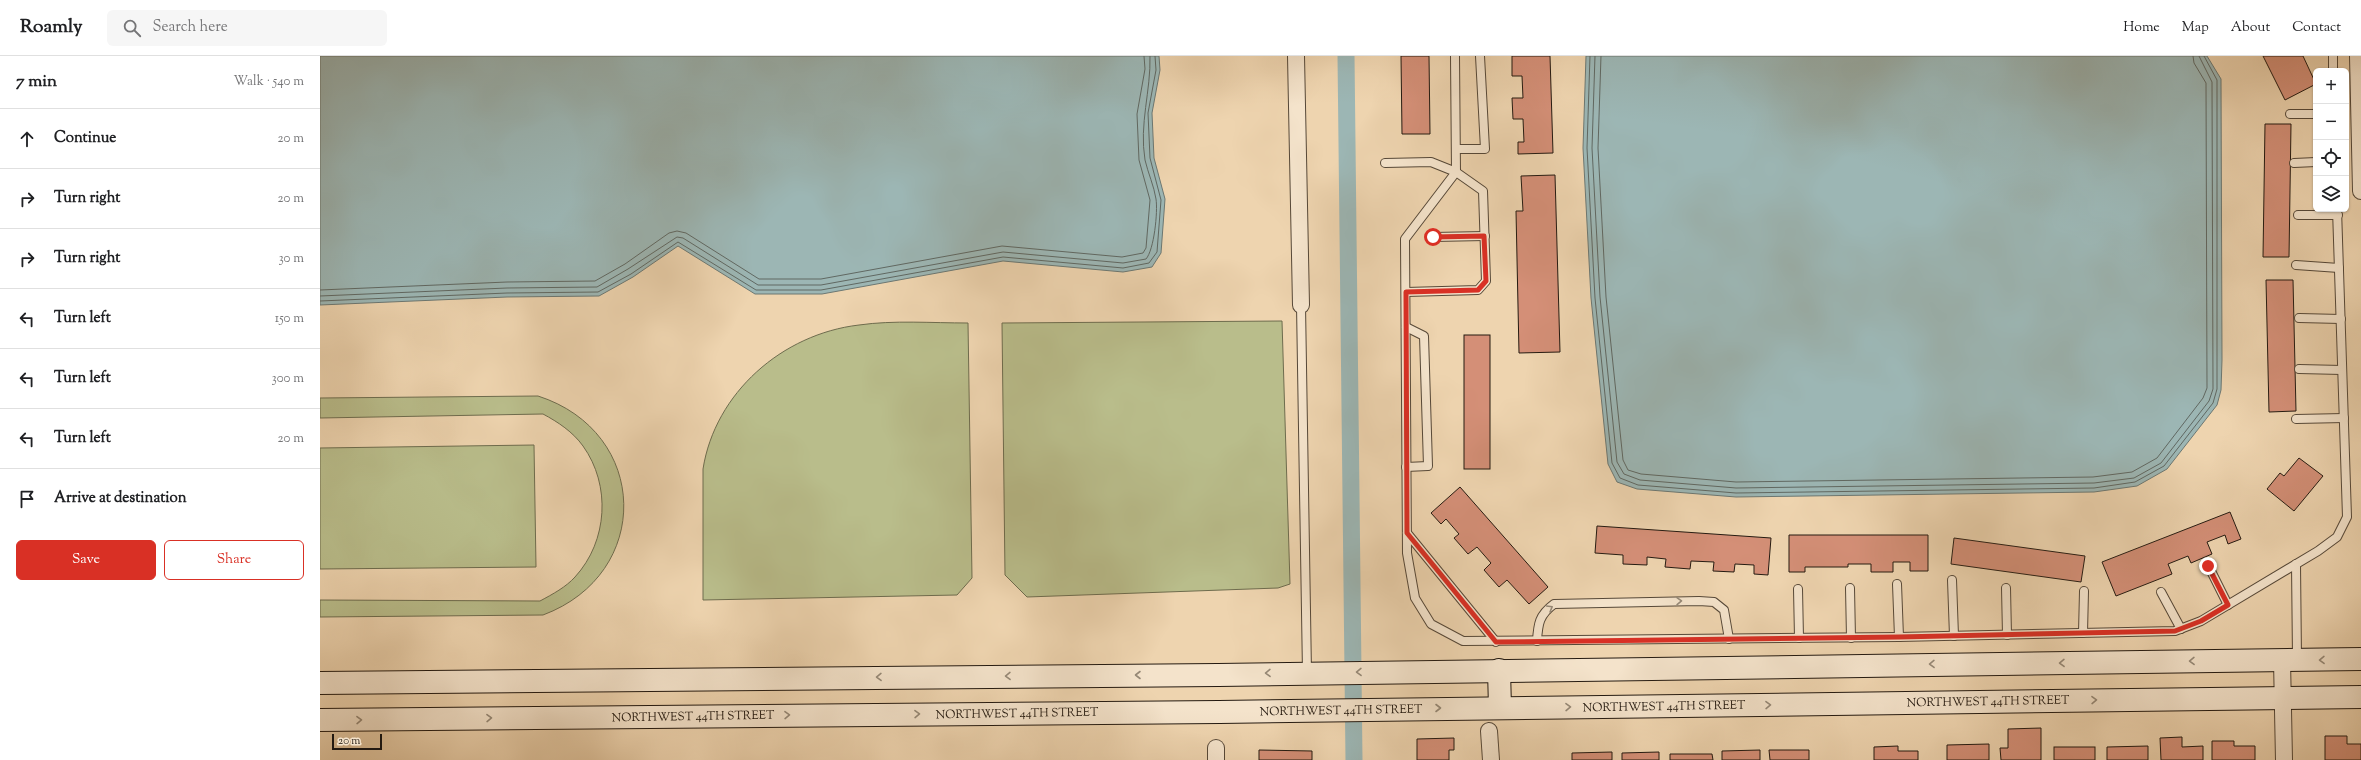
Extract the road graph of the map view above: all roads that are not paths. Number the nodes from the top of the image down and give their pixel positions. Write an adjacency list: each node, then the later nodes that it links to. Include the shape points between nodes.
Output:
1 (1296, 56): 22 (street)
2 (1455, 56): 9 (lane)
3 (1480, 56): 9 (lane, via 1485,149)
4 (2333, 56): 6 (lane)
5 (2358, 56): 14 (street)
6 (2333, 68)
7 (2290, 114): 8 (lane)
8 (2313, 114)
9 (1456, 149): 13 (lane)
10 (2313, 162): 12 (lane)
11 (1385, 163): 13 (lane, via 1431,162)
12 (2294, 163)
13 (1456, 172): 17 (lane, via 1483,191); 21 (lane, via 1405,239)
14 (2361, 190)
15 (2337, 212): 16 (lane); 20 (lane)
16 (2298, 215)
17 (1484, 236): 18 (lane); 21 (lane, via 1486,281 1478,290)
18 (1433, 237)
19 (2296, 265): 20 (lane)
20 (2339, 268): 24 (lane)
21 (1406, 292): 25 (lane)
22 (1302, 305): 55 (lane)
23 (2299, 318): 24 (lane)
24 (2341, 319): 27 (lane)
25 (1406, 327): 30 (lane); 30 (lane, via 1424,336 1428,466)
26 (2299, 369): 27 (lane)
27 (2342, 370): 28 (lane)
28 (2344, 418): 29 (lane); 32 (lane, via 2347,517 2337,537)
29 (2296, 420)
30 (1406, 467): 31 (lane)
31 (1407, 533): 51 (lane); 51 (lane, via 1407,553 1415,598 1431,624 1463,641)
32 (2296, 564): 41 (lane); 53 (lane)
33 (2208, 566): 41 (lane)
34 (1952, 580): 45 (lane)
35 (1897, 584): 46 (lane)
36 (1850, 588): 48 (lane)
37 (2006, 588): 44 (lane)
38 (1798, 589): 47 (lane)
39 (2084, 591): 43 (lane)
40 (2161, 592): 42 (lane)
41 (2228, 605): 42 (lane)
42 (2181, 629): 43 (lane)
43 (2083, 633): 44 (lane)
44 (2007, 635): 45 (lane)
45 (1954, 636): 46 (lane)
46 (1899, 637): 48 (lane)
47 (1799, 638): 48 (lane); 49 (lane)
48 (1851, 638)
49 (1729, 639): 50 (lane); 50 (lane, one-way to 49, via 1538,622 1545,611 1554,604 1700,601 1714,602 1724,610)
50 (1537, 641): 51 (lane)
51 (1496, 642)
52 (2361, 659): 53 (street, one-way to 53)
53 (2289, 660): 54 (street, one-way to 54); 57 (street)
54 (1500, 670): 55 (street, one-way to 55); 59 (street)
55 (1308, 673): 56 (street, one-way to 56)
56 (320, 683)
57 (2282, 697): 58 (street, NORTHWEST 44TH STREET); 59 (street, NORTHWEST 44TH STREET, one-way to 57); 63 (street)
58 (2361, 697)
59 (1500, 708): 60 (street, NORTHWEST 44TH STREET, one-way to 59)
60 (320, 720)
61 (1489, 731): 62 (street)
62 (1490, 760)
63 (2284, 760)

